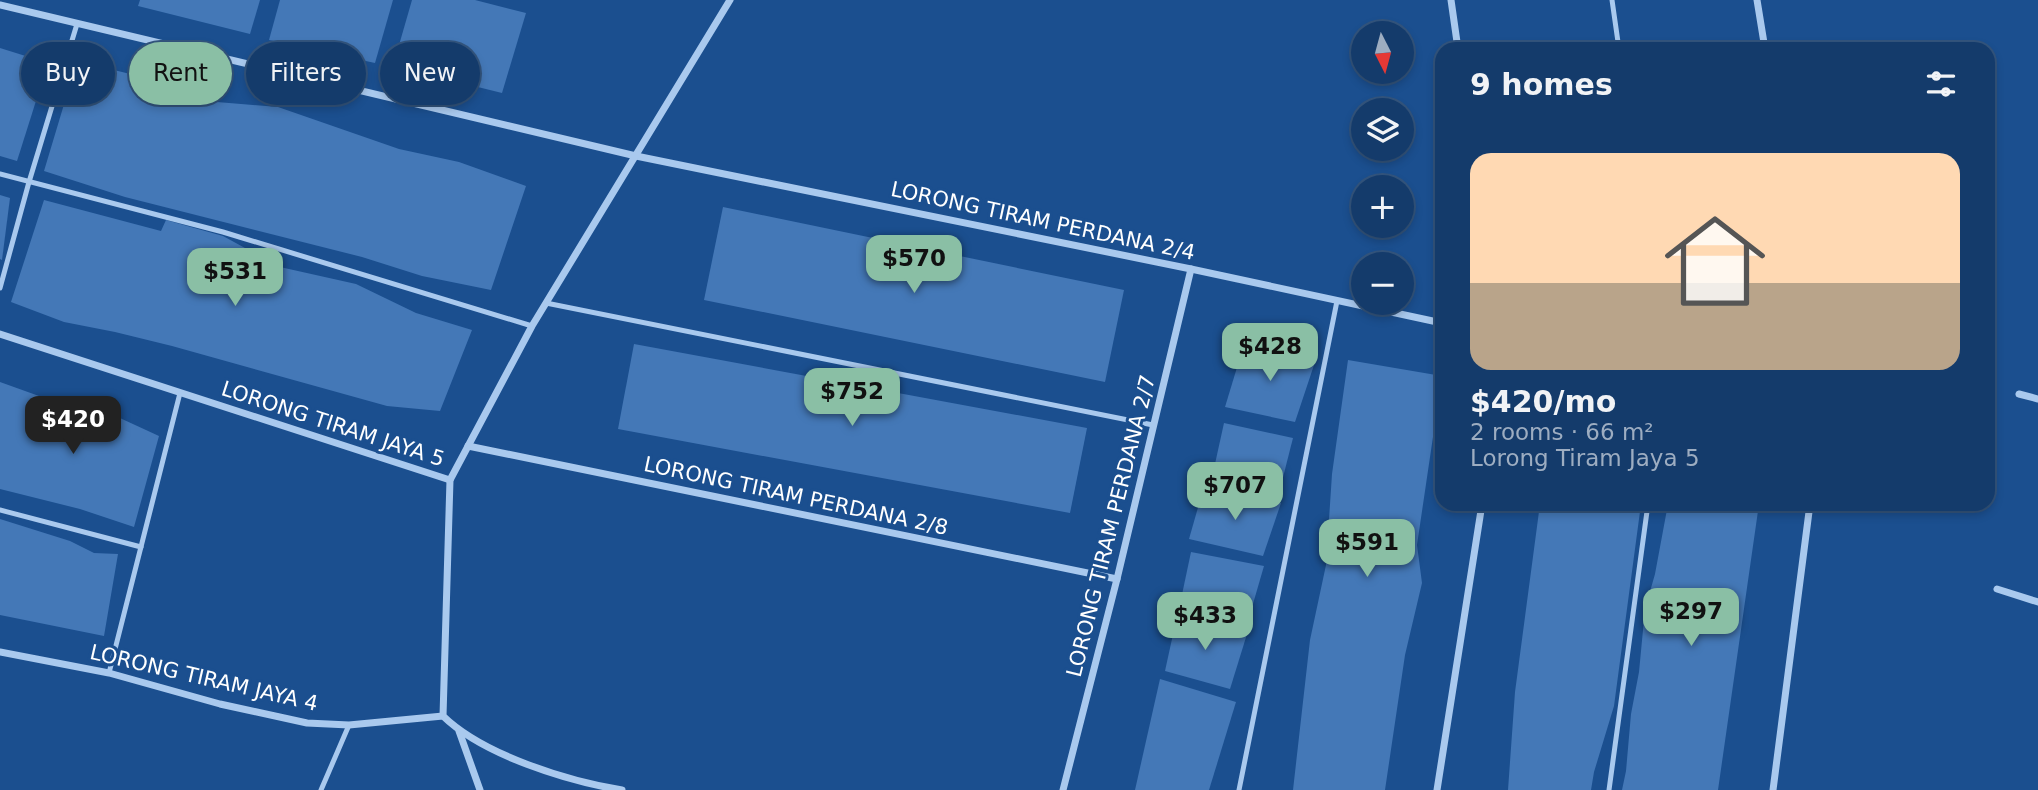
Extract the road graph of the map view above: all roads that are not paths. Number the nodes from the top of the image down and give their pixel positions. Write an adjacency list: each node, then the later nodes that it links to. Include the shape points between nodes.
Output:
1 (730, 0): 10 (street)
2 (1451, 0): 7 (street)
3 (1612, 0): 8 (lane)
4 (1757, 0): 9 (street)
5 (0, 5): 6 (street, LORONG TIRAM PERDANA 2/4)
6 (77, 24): 10 (street, LORONG TIRAM PERDANA 2/4); 12 (lane)
7 (1457, 42)
8 (1618, 42)
9 (1764, 42)
10 (636, 156): 13 (street, LORONG TIRAM PERDANA 2/4); 16 (street)
11 (0, 174): 12 (lane)
12 (29, 182): 14 (lane); 18 (lane, via 223,232)
13 (1191, 269): 15 (street, LORONG TIRAM PERDANA 2/4); 23 (street, LORONG TIRAM PERDANA 2/7)
14 (0, 288)
15 (1337, 301): 17 (street, LORONG TIRAM PERDANA 2/4); 43 (lane)
16 (546, 303): 18 (street); 23 (lane)
17 (1435, 322)
18 (532, 326): 24 (street)
19 (0, 334): 20 (street, LORONG TIRAM JAYA 5)
20 (180, 393): 25 (street, LORONG TIRAM JAYA 5); 30 (lane)
21 (2020, 394): 22 (street)
22 (2038, 399)
23 (1153, 425): 31 (street, LORONG TIRAM PERDANA 2/7)
24 (468, 446): 25 (street); 31 (street, LORONG TIRAM PERDANA 2/8)
25 (450, 480): 36 (street, LORONG TIRAM JAYA 5)
26 (0, 510): 30 (lane)
27 (1481, 511): 44 (street)
28 (1647, 511): 45 (lane)
29 (1809, 511): 46 (street)
30 (141, 547): 35 (lane)
31 (1117, 579): 42 (street, LORONG TIRAM PERDANA 2/7)
32 (1997, 589): 33 (street)
33 (2038, 602)
34 (0, 652): 35 (street, LORONG TIRAM JAYA 4)
35 (109, 673): 37 (street, LORONG TIRAM JAYA 4, via 219,704 307,723)
36 (443, 716): 37 (street, LORONG TIRAM JAYA 4); 38 (street)
37 (349, 725): 39 (lane)
38 (458, 731): 40 (street); 41 (street, via 525,764)
39 (321, 790)
40 (480, 790)
41 (622, 790)
42 (1063, 790)
43 (1239, 790)
44 (1437, 790)
45 (1609, 790)
46 (1773, 790)

